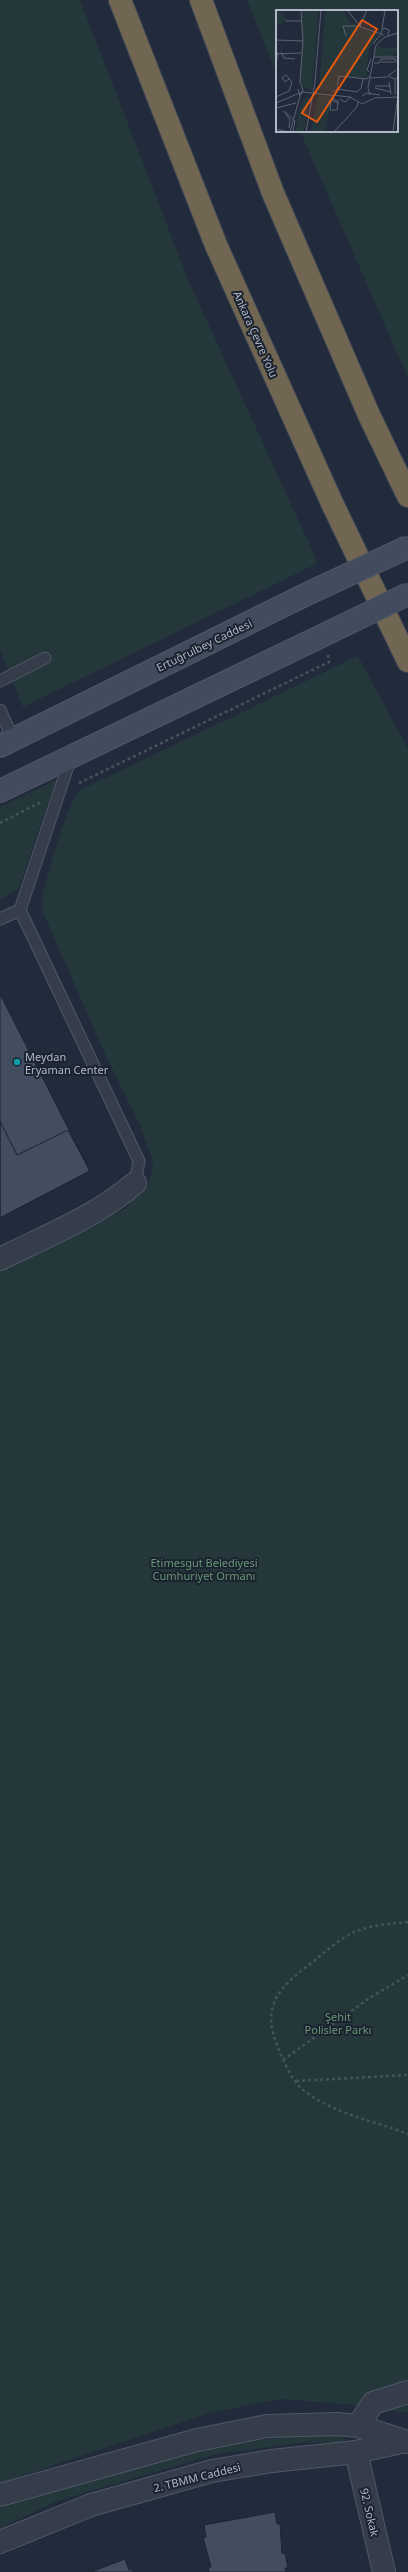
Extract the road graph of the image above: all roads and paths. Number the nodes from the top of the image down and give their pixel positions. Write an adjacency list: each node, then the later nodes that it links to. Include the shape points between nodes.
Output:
1 (120, 0): 8 (highway, Ankara Çevre Yolu, via 216,245 332,503)
2 (201, 0): 3 (highway, via 273,194)
3 (408, 496)
4 (408, 547): 11 (main road, Ertuğrulbey Caddesi, bridge)
5 (408, 594): 6 (main road, bridge)
6 (329, 641): 12 (main road); 14 (path, via 329,662)
7 (45, 658): 9 (lane)
8 (408, 661)
9 (0, 681)
10 (0, 710): 11 (lane)
11 (7, 742)
12 (71, 757): 13 (main road); 14 (lane)
13 (0, 791)
14 (59, 792): 15 (path); 16 (lane)
15 (0, 822)
16 (20, 910): 17 (lane); 18 (lane, via 139,1161)
17 (0, 919)
18 (135, 1183): 19 (street, via 116,1200)
19 (0, 1259)
20 (408, 1922): 22 (path, via 369,1927 354,1932 289,1980 276,1997 271,2014 272,2030)
21 (408, 1975): 22 (path, via 368,1999)
22 (284, 2060): 24 (path)
23 (408, 2075): 24 (path)
24 (296, 2081): 25 (path, via 301,2088 338,2111)
25 (408, 2134)
26 (408, 2392): 27 (street, via 373,2403)
27 (358, 2426): 28 (street, 2. TBMM Caddesi); 29 (street, 92. Sokak); 30 (street, 2. TBMM Caddesi, via 305,2424 232,2432 150,2452)
28 (405, 2442): 29 (street, 2. TBMM Caddesi)
29 (356, 2452): 31 (street, 2. TBMM Caddesi, via 272,2461 212,2471 85,2507); 32 (street, 92. Sokak)
30 (0, 2495)
31 (0, 2542)
32 (384, 2572)

